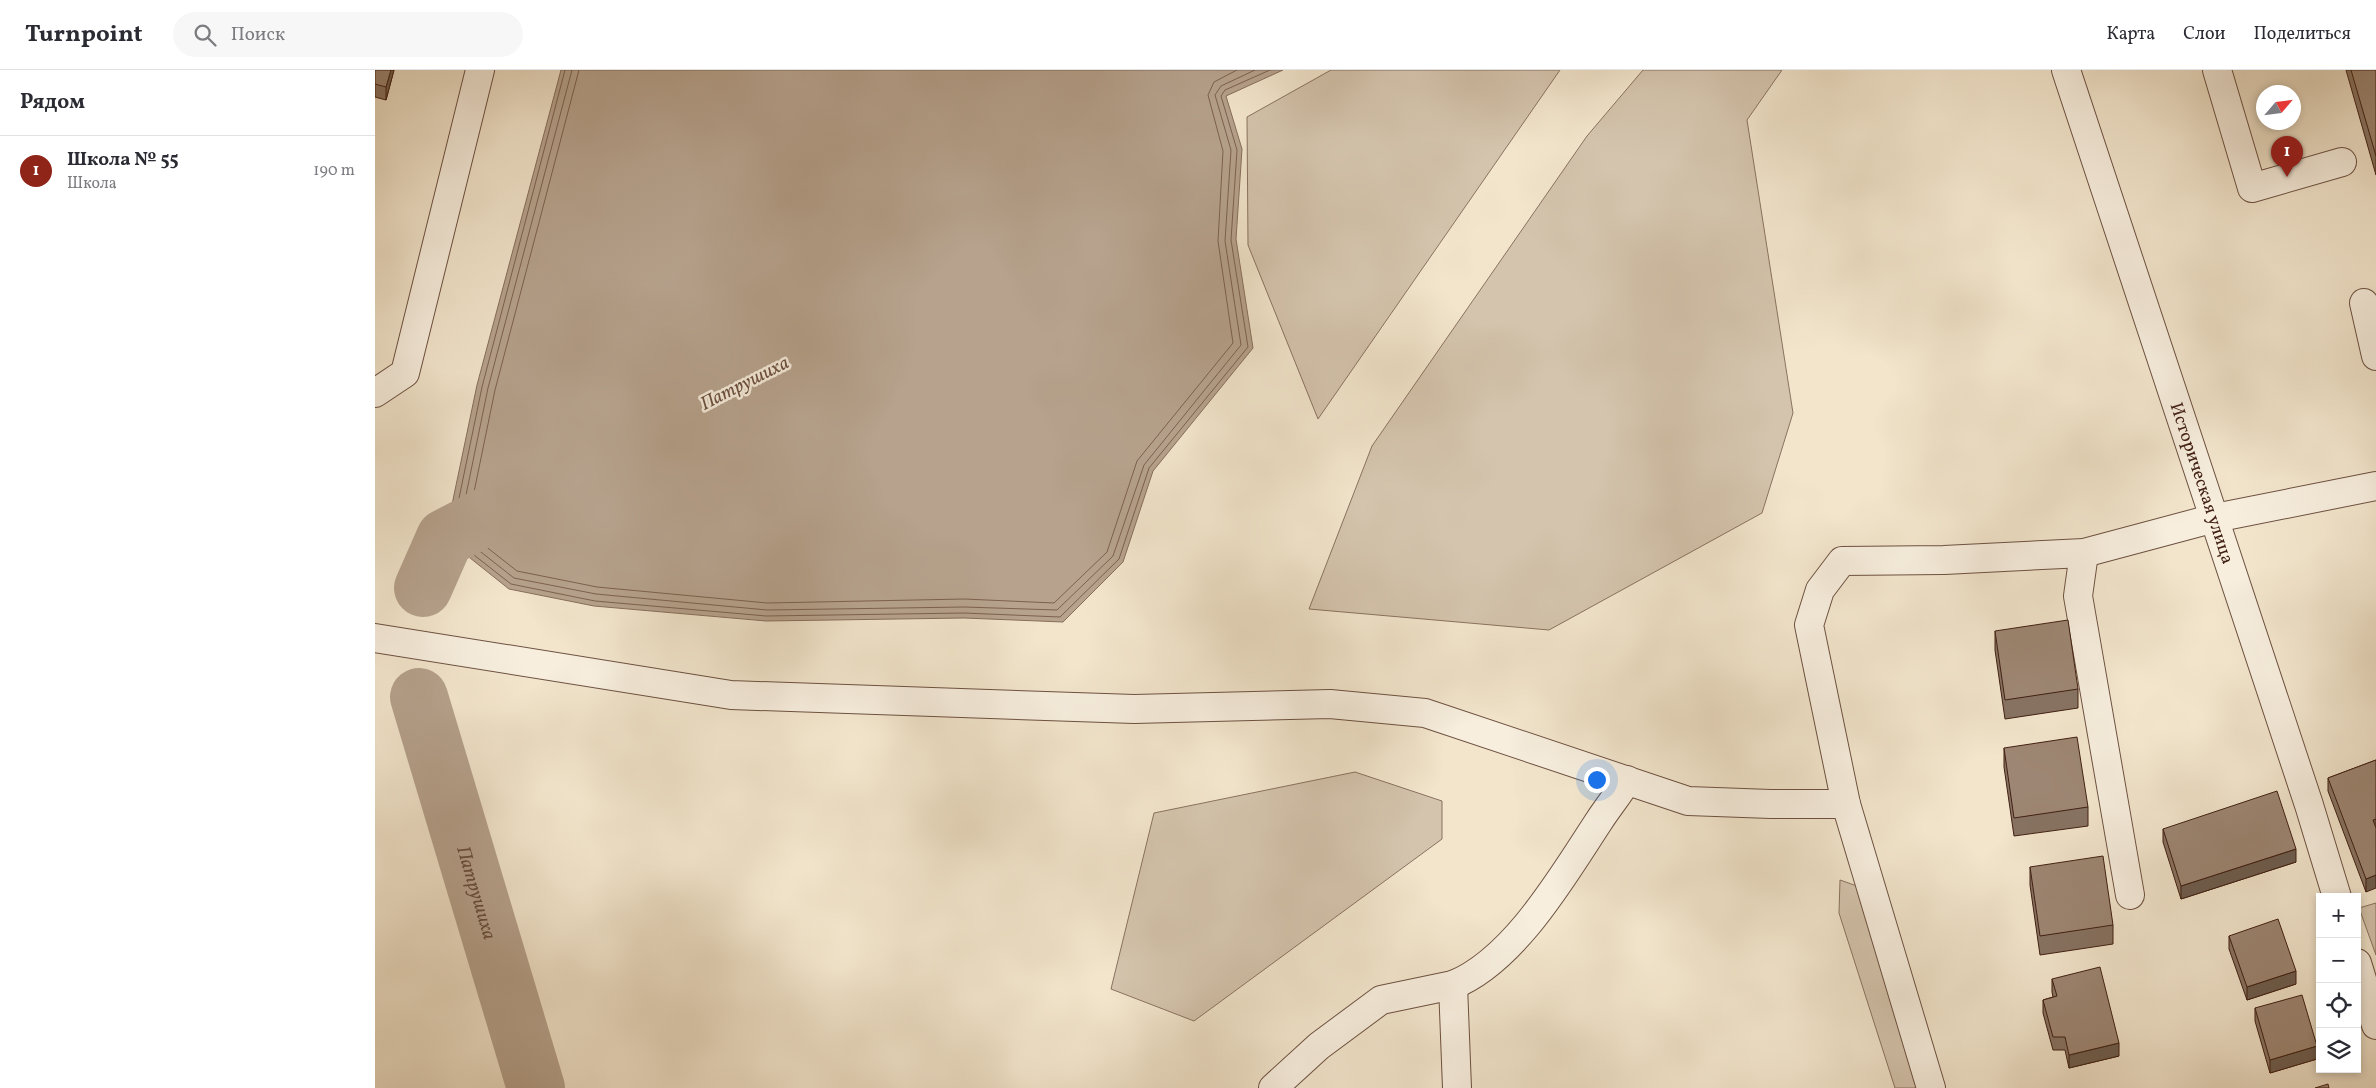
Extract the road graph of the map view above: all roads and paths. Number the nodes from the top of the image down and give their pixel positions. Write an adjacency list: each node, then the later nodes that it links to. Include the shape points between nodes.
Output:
1 (480, 70): 7 (street, via 405,373)
2 (2066, 70): 9 (street, Историческая улица)
3 (2217, 70): 4 (street, via 2252,188)
4 (2342, 162)
5 (2364, 303): 6 (street)
6 (2376, 356)
7 (375, 393)
8 (2376, 486): 9 (street)
9 (2215, 518): 10 (street); 14 (street, Историческая улица)
10 (2084, 553): 13 (street, via 1842,561 1821,590 1809,625); 15 (street, via 2078,596)
11 (375, 638): 12 (street, via 731,695 1134,709 1330,704 1425,714)
12 (1627, 780): 13 (street, via 1688,801); 17 (street, via 1574,862 1509,946)
13 (1846, 804): 21 (street)
14 (2336, 893)
15 (2130, 895)
16 (2361, 976): 18 (street)
17 (1453, 985): 19 (street, via 1381,1000 1319,1046); 20 (street)
18 (2376, 1025)
19 (1273, 1088)
20 (1457, 1088)
21 (1931, 1088)

